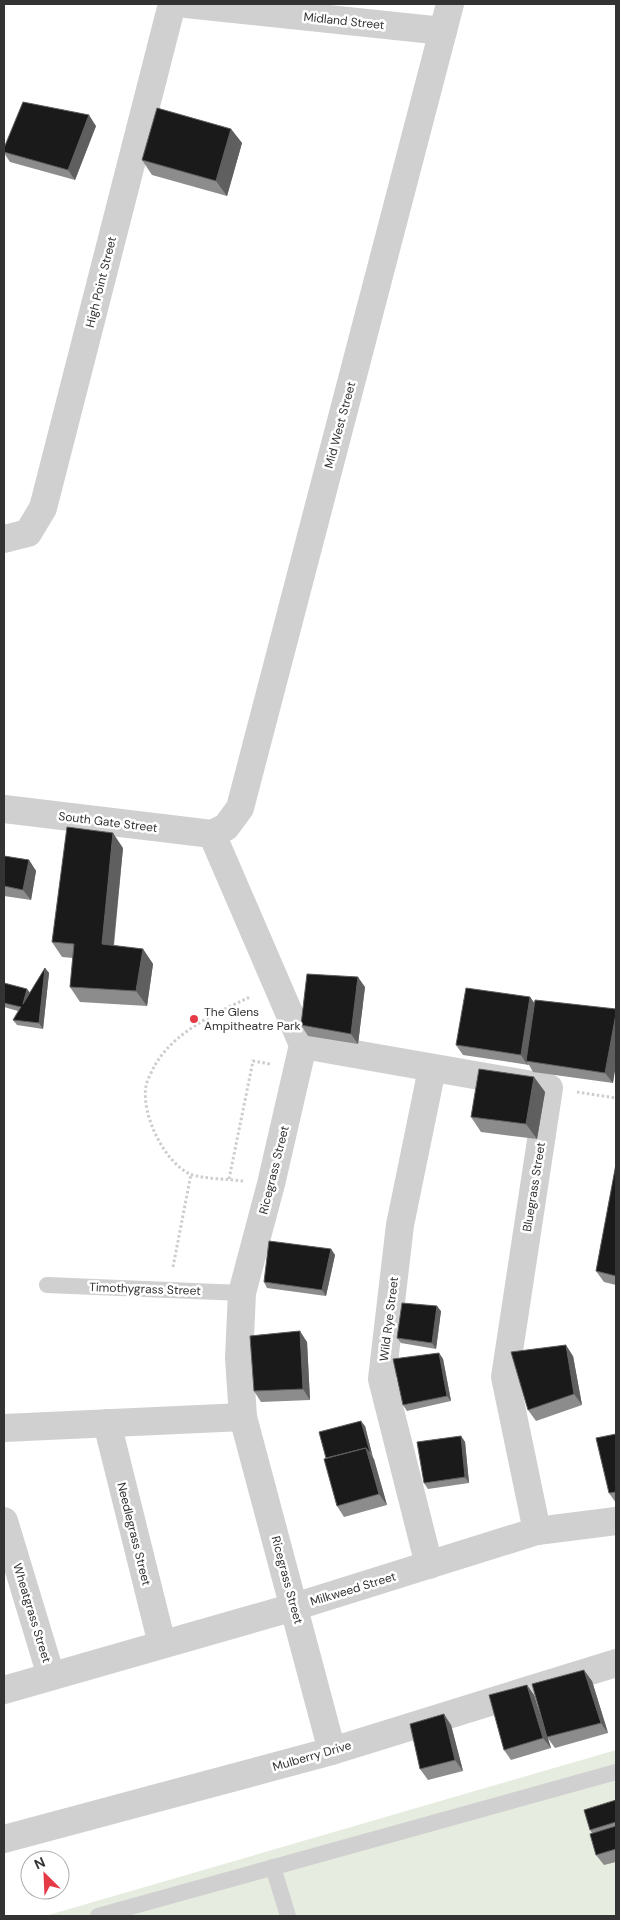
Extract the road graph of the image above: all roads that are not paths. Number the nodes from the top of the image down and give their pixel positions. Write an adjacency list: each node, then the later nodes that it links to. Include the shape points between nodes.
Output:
1 (172, 4): 5 (street, High Point Street, via 43,508 28,534)
2 (186, 4): 4 (street, Midland Street)
3 (450, 4): 4 (street, Mid West Street)
4 (442, 31): 7 (street, Mid West Street, via 240,808 226,827)
5 (4, 539)
6 (4, 809): 7 (street, South Gate Street)
7 (212, 834): 8 (street, via 276,984)
8 (300, 1057): 9 (street); 11 (street, Ricegrass Street)
9 (432, 1069): 17 (street, Bluegrass Street, via 549,1088 505,1377); 18 (street, Wild Rye Street, via 400,1225 382,1379)
10 (47, 1285): 11 (lane, Timothygrass Street)
11 (242, 1293): 12 (street, Ricegrass Street, via 239,1358)
12 (243, 1417): 13 (street); 19 (street, Ricegrass Street)
13 (107, 1423): 14 (street); 20 (street, Needlegrass Street)
14 (4, 1428)
15 (4, 1521): 22 (street, Wheatgrass Street)
16 (616, 1521): 17 (street, Milkweed Street)
17 (537, 1531): 18 (street, Milkweed Street)
18 (429, 1565): 19 (street, Milkweed Street)
19 (294, 1607): 20 (street, Milkweed Street); 24 (street, Ricegrass Street)
20 (162, 1644): 22 (street, Milkweed Street)
21 (616, 1663): 24 (street, Mulberry Drive)
22 (51, 1676): 23 (street, Milkweed Street)
23 (4, 1690)
24 (332, 1752): 26 (street, Mulberry Drive)
25 (616, 1772): 27 (lane)
26 (4, 1839)
27 (272, 1867): 28 (lane); 29 (lane)
28 (98, 1916)
29 (288, 1916)

